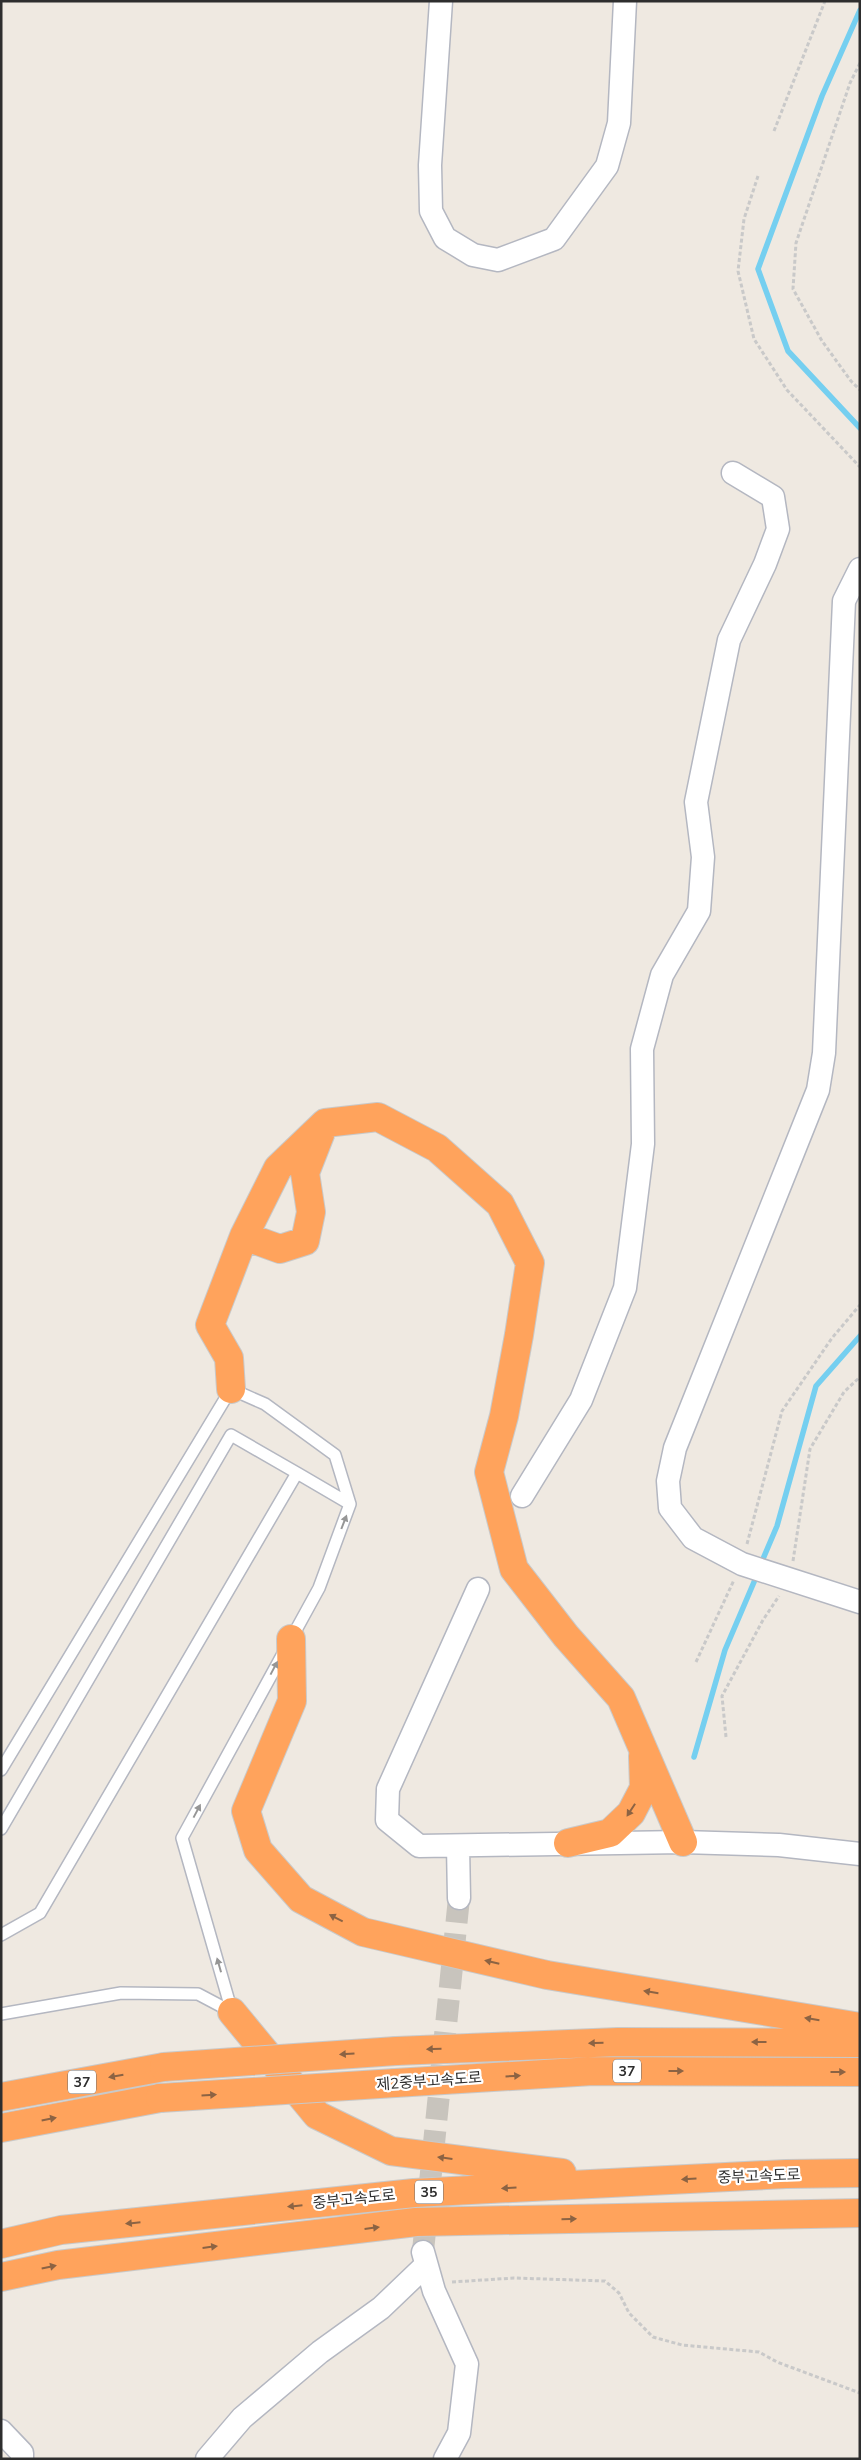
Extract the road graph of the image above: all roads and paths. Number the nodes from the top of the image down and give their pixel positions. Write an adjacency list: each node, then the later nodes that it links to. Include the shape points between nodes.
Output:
1 (441, 1): 2 (street, via 430,165 431,211 445,238 473,255 498,260 554,239 607,166 619,122)
2 (626, 1)
3 (825, 1): 5 (path)
4 (860, 63): 7 (path, via 850,83 796,243 794,289 822,341)
5 (774, 131)
6 (758, 176): 8 (path, via 744,219 738,271 754,339 787,390)
7 (860, 390)
8 (860, 467)
9 (733, 473): 16 (street, via 773,497 778,529 729,640 712,723 696,802 703,857 700,910 662,975 642,1049 643,1144 626,1288 581,1400)
10 (860, 569): 18 (street, via 844,601 824,1053 818,1090 675,1448 668,1481 670,1508 693,1538)
11 (325, 1123): 12 (highway, via 278,1168); 12 (highway, via 305,1173 311,1212 305,1242 280,1249); 23 (highway, via 378,1117 437,1148 500,1204 530,1263 509,1389 489,1472 514,1569 566,1636 621,1698)
12 (244, 1236): 14 (highway, via 210,1325 229,1358)
13 (860, 1305): 18 (path, via 832,1338 782,1411)
14 (230, 1389): 17 (lane, via 265,1404 335,1455); 24 (lane)
15 (298, 1473): 17 (lane); 25 (lane, via 231,1434); 31 (lane, via 40,1913)
16 (522, 1496)
17 (350, 1504): 21 (lane, one-way to 17, via 319,1588)
18 (742, 1564): 20 (street); 22 (path)
19 (478, 1589): 28 (street, via 388,1789 387,1820 419,1846)
20 (860, 1602)
21 (291, 1639): 32 (lane, one-way to 21, via 182,1838); 34 (highway, one-way to 21, via 547,1975 363,1932 301,1899 258,1850 246,1811 292,1701)
22 (696, 1662)
23 (642, 1747): 26 (highway); 27 (highway, one-way to 27, via 644,1788 631,1813 610,1833)
24 (1, 1770)
25 (1, 1829)
26 (683, 1842): 27 (street); 29 (street, via 778,1845)
27 (568, 1843): 28 (street)
28 (458, 1846): 30 (street)
29 (860, 1854)
30 (459, 1898)
31 (1, 1935)
32 (232, 2012): 33 (lane, via 198,1994 121,1993); 40 (highway, one-way to 32, via 391,2151 317,2115)
33 (1, 2014)
34 (860, 2027)
35 (860, 2043): 37 (highway, 제2중부고속도로 / 37, one-way to 37, bridge, via 618,2042 396,2051 164,2067)
36 (860, 2072): 38 (highway, 제2중부고속도로 / 37, one-way to 36, bridge, via 160,2098 593,2071)
37 (1, 2097)
38 (1, 2128)
39 (860, 2173): 40 (highway, 중부고속도로 / 35, one-way to 40)
40 (632, 2182): 42 (highway, 중부고속도로 / 35, one-way to 42, via 414,2193 61,2230)
41 (860, 2213): 43 (highway, 중부고속도로 / 35, one-way to 41, via 58,2265 416,2222)
42 (1, 2244)
43 (1, 2277)
44 (434, 2291): 45 (path, via 451,2282 514,2278 605,2281 619,2293 629,2313 653,2337 682,2345 759,2352); 48 (street, via 425,2258 381,2308 320,2352 242,2418); 49 (street, via 467,2364 459,2433)
45 (860, 2393)
46 (1, 2431): 47 (street, via 22,2453)
47 (22, 2459)
48 (207, 2459)
49 (445, 2459)

